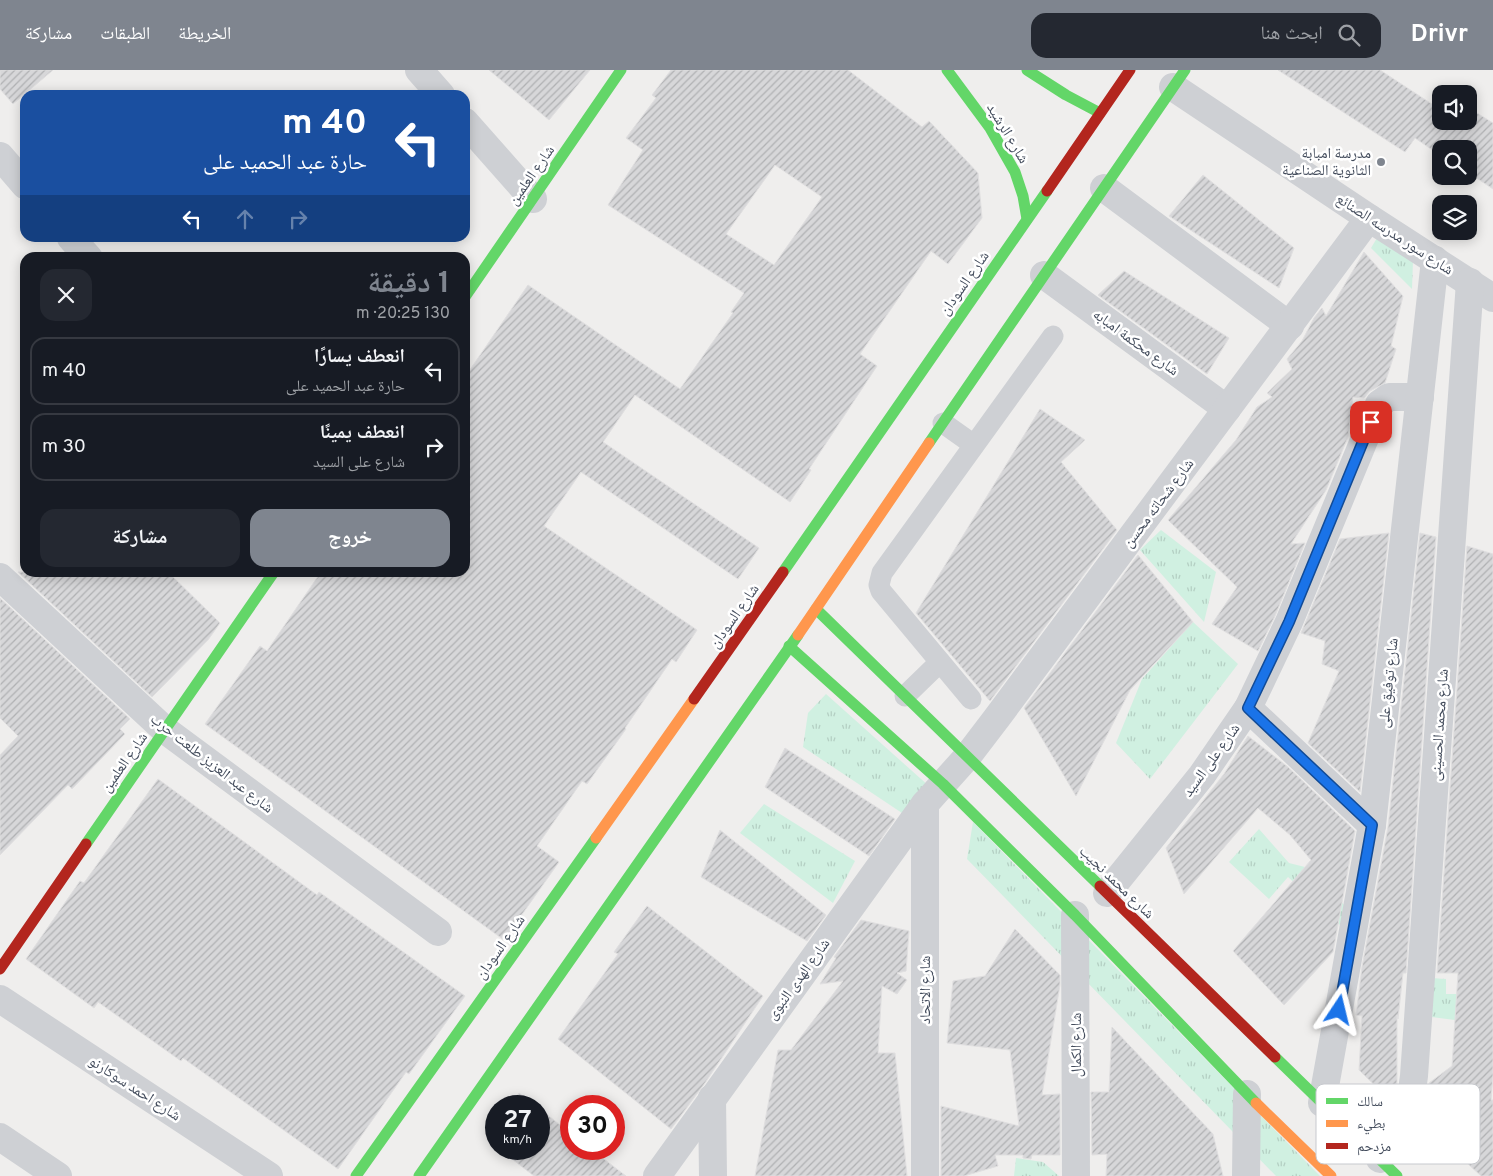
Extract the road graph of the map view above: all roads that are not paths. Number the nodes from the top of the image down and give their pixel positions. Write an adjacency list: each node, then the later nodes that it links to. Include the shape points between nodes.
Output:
1 (420, 70): 7 (street)
2 (621, 70): 13 (main road, شارع العلمين)
3 (947, 70): 15 (main road, شارع الرشيد, via 990,128 1015,172)
4 (1027, 70): 8 (main road)
5 (1130, 70): 8 (main road, شارع السودان)
6 (1179, 79): 12 (main road); 14 (street, شارع سور مدرسه الصنائع)
7 (438, 90)
8 (1100, 113): 15 (main road, شارع السودان)
9 (470, 128): 13 (street)
10 (0, 156): 11 (street)
11 (20, 179)
12 (1104, 188): 19 (main road); 23 (street)
13 (533, 199): 21 (main road, شارع العلمين)
14 (1369, 218): 18 (street, شارع سور مدرسه الصنائع); 23 (street, شارع شحاته محسن)
15 (1026, 219): 56 (main road, شارع السودان, via 754,614)
16 (75, 242): 17 (street)
17 (84, 252)
18 (1435, 260): 20 (street, شارع سور مدرسه الصنائع); 25 (street, شارع توفيق على)
19 (1044, 275): 26 (street, شارع محكمة امبابه); 27 (main road)
20 (1470, 282): 22 (street, شارع سور مدرسه الصنائع); 47 (street, شارع محمد الحسينى)
21 (470, 290)
22 (1493, 298)
23 (1290, 326): 26 (street, شارع شحاته محسن)
24 (1053, 336): 28 (lane)
25 (1420, 397): 36 (street, شارع على السيد, via 1389,396 1378,404 1289,622); 40 (street, شارع توفيق على)
26 (1228, 409): 38 (street, شارع شحاته محسن)
27 (943, 423): 28 (lane); 31 (main road)
28 (974, 445): 33 (lane, via 880,579 881,591)
29 (0, 577): 37 (street, شارع عبد العزيز طلعت حرب)
30 (271, 577): 37 (main road, شارع العلمين)
31 (816, 608): 32 (main road); 34 (main road, شارع محمد نجيب)
32 (789, 646): 39 (main road); 57 (main road)
33 (940, 662): 34 (lane); 35 (lane)
34 (905, 696): 38 (main road, شارع محمد نجيب)
35 (971, 698)
36 (1248, 708): 40 (street); 41 (street, شارع على السيد, via 1202,775)
37 (165, 730): 43 (street, شارع عبد العزيز طلعت حرب); 44 (main road, شارع العلمين)
38 (967, 756): 39 (street, شارع شحاته محسن); 41 (main road, شارع محمد نجيب)
39 (934, 794): 42 (main road); 50 (street, شارع الهدى النبوى); 60 (street, شارع الاتحاد)
40 (1372, 825): 46 (street, شارع توفيق على)
41 (1107, 893): 49 (main road, شارع محمد نجيب)
42 (1075, 915): 48 (main road); 61 (street, شارع الكمال)
43 (438, 932)
44 (0, 970)
45 (0, 1000): 55 (street, شارع احمد سوكارنو)
46 (1325, 1084)
47 (1413, 1084)
48 (1247, 1094): 52 (main road); 62 (street)
49 (1316, 1097)
50 (712, 1098): 58 (street, شارع الهدى النبوى); 59 (street)
51 (0, 1137): 54 (street)
52 (1316, 1161)
53 (1319, 1164): 63 (main road)
54 (58, 1176)
55 (270, 1176)
56 (356, 1176)
57 (419, 1176)
58 (657, 1176)
59 (713, 1176)
60 (925, 1176)
61 (1076, 1176)
62 (1246, 1176)
63 (1331, 1176)

